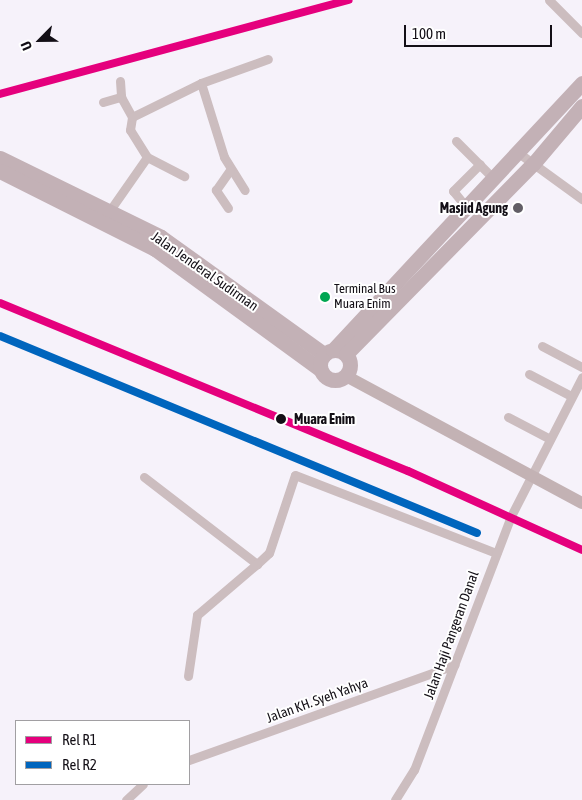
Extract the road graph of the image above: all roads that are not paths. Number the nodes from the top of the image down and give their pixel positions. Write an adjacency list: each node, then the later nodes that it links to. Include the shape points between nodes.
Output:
1 (549, 0): 2 (street)
2 (582, 33)
3 (268, 59): 5 (street)
4 (120, 81): 7 (street)
5 (201, 83): 10 (street); 17 (street)
6 (582, 83): 12 (highway)
7 (121, 97): 8 (street); 10 (street)
8 (103, 102)
9 (582, 106): 16 (highway)
10 (132, 117): 13 (street, via 130,130)
11 (456, 141): 15 (street)
12 (520, 154): 16 (street); 19 (highway)
13 (147, 157): 18 (street); 24 (street)
14 (3, 163): 24 (highway, Jalan Jenderal Sudirman); 28 (highway, Jalan Jenderal Sudirman, via 155,249)
15 (480, 164): 19 (street); 23 (street, via 453,191)
16 (533, 164): 21 (street); 26 (highway)
17 (230, 170): 20 (street); 22 (street, via 216,190)
18 (184, 176)
19 (495, 180): 23 (highway)
20 (245, 190)
21 (582, 199)
22 (228, 208)
23 (467, 208): 26 (highway)
24 (108, 213): 26 (highway, Jalan Jenderal Sudirman, via 161,237)
25 (542, 346): 27 (street)
26 (335, 353): 28 (highway); 30 (highway, via 350,361)
27 (582, 366)
28 (321, 370): 30 (highway, Jalan Jenderal Sudirman, via 332,380)
29 (529, 374): 32 (street)
30 (346, 376): 35 (main road)
31 (582, 377): 32 (street, Jalan Haji Pangeran Danal)
32 (571, 396): 34 (street, Jalan Haji Pangeran Danal)
33 (508, 417): 34 (street)
34 (550, 439): 35 (street, Jalan Haji Pangeran Danal)
35 (529, 477): 37 (main road); 38 (street, Jalan Haji Pangeran Danal)
36 (144, 478): 39 (street)
37 (582, 503)
38 (496, 553): 39 (street, via 294,475 268,553); 40 (street, Jalan Haji Pangeran Danal)
39 (257, 564): 41 (street, via 197,615)
40 (455, 665): 42 (street, Jalan KH. Syeh Yahya); 45 (street, Jalan Haji Pangeran Danal, via 414,770)
41 (188, 676)
42 (190, 760)
43 (142, 785): 44 (street)
44 (126, 800)
45 (396, 800)

